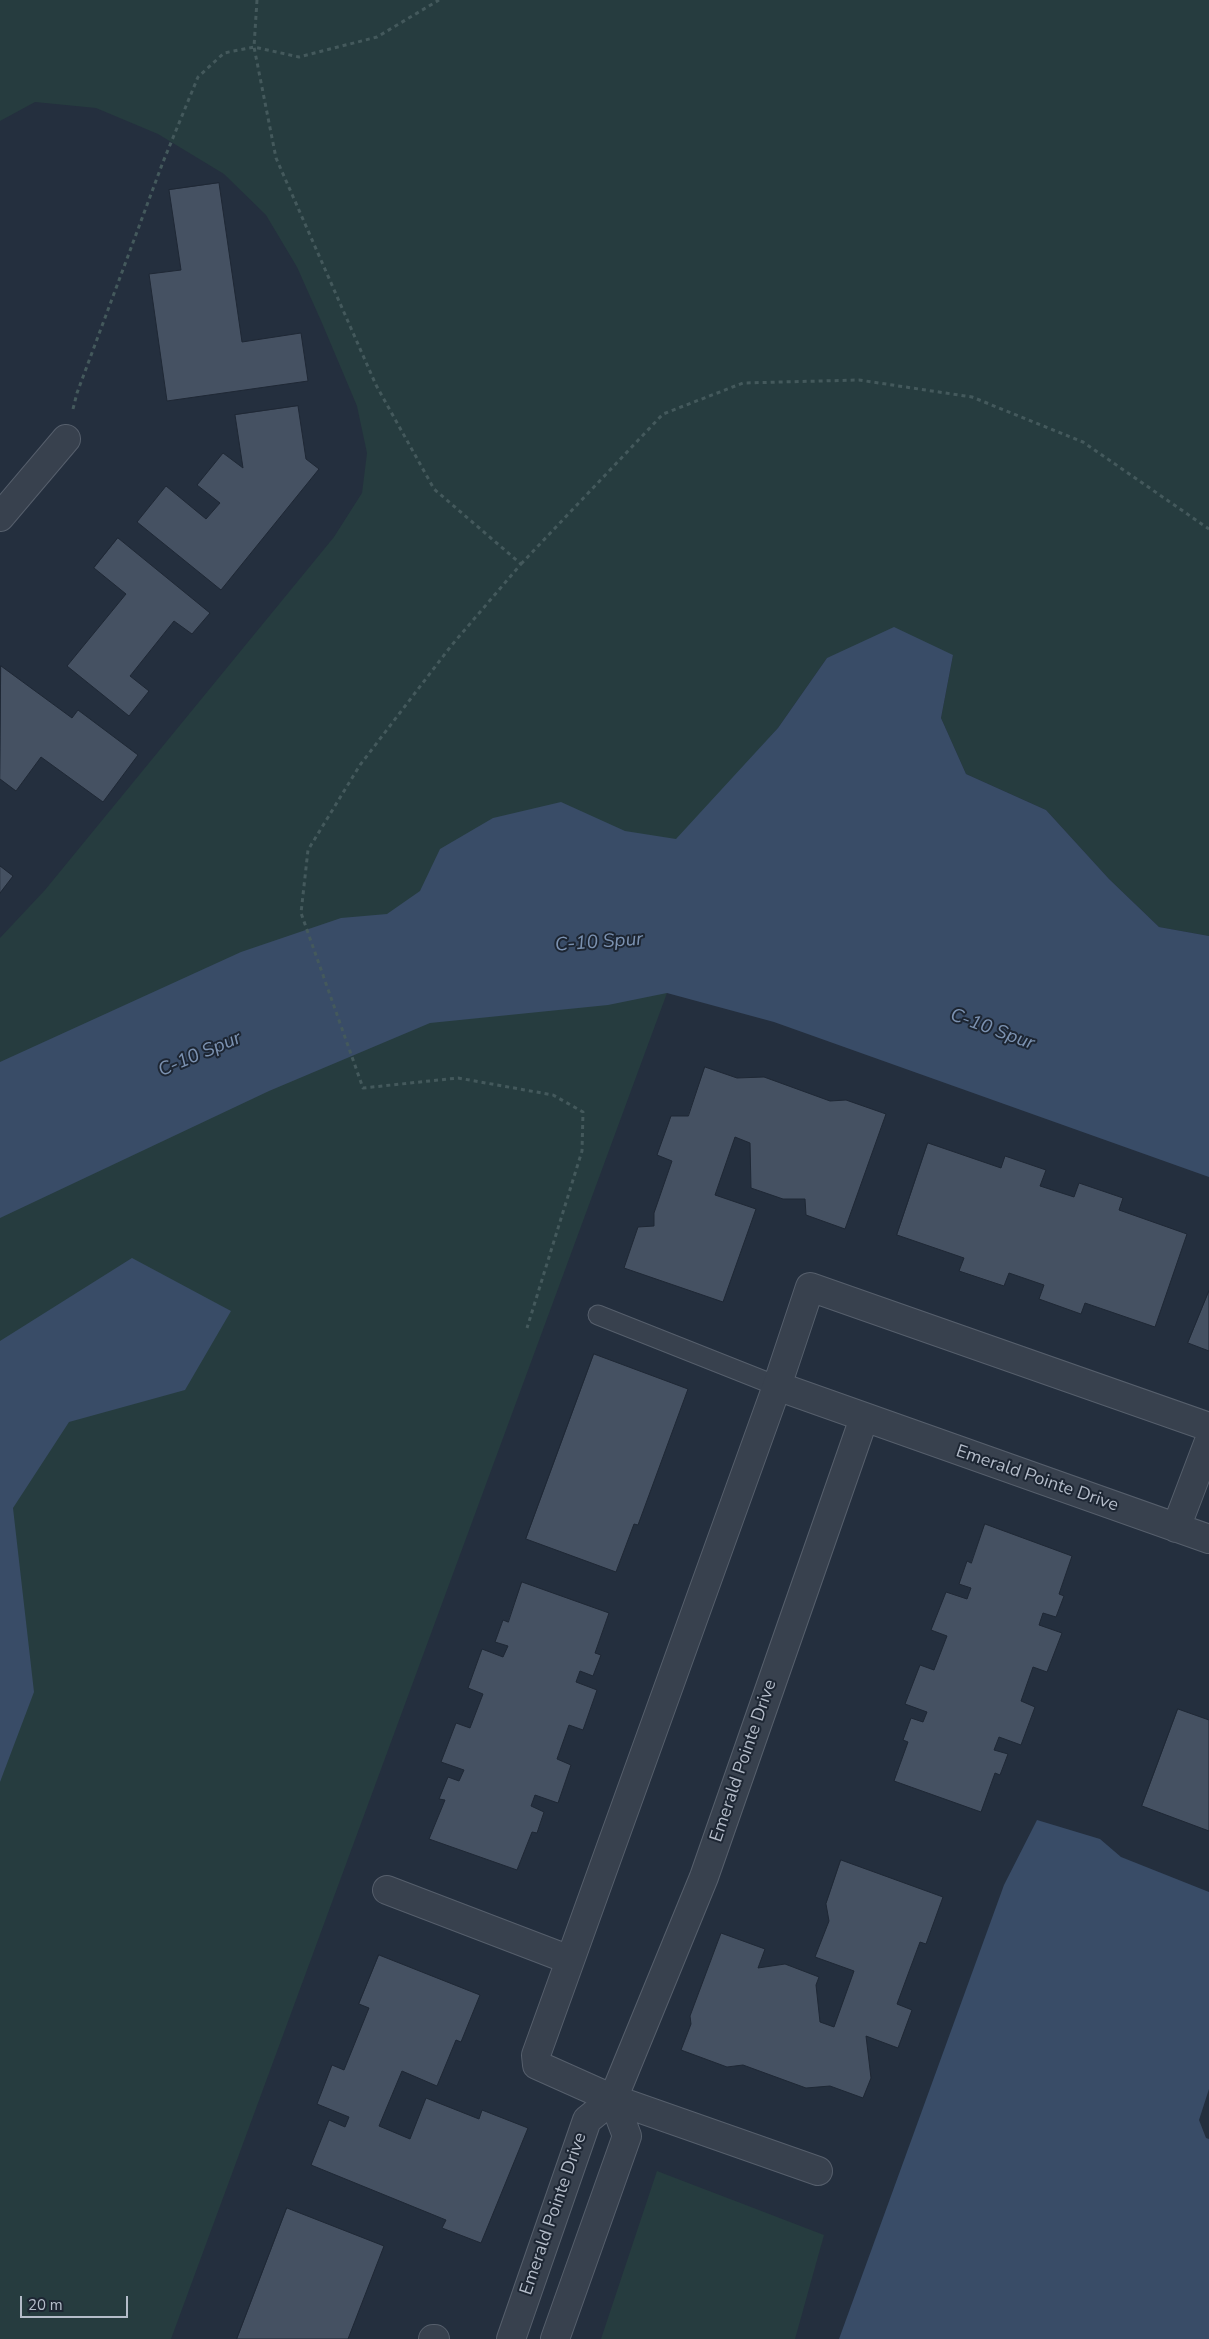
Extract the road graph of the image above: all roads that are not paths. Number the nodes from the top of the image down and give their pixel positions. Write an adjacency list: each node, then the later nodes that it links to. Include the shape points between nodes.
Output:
1 (66, 439): 2 (street)
2 (0, 517)
3 (598, 1315): 4 (lane)
4 (777, 1386): 5 (street, Emerald Pointe Drive); 6 (street, via 810,1287); 11 (street)
5 (864, 1418): 8 (street, Emerald Pointe Drive); 12 (street, Emerald Pointe Drive, via 704,1877)
6 (1209, 1427)
7 (1209, 1442): 8 (street)
8 (1176, 1528): 9 (street, Emerald Pointe Drive)
9 (1209, 1539)
10 (387, 1890): 11 (street)
11 (570, 1960): 12 (street, via 536,2055 537,2065)
12 (613, 2099): 13 (street); 14 (street, Emerald Pointe Drive, via 586,2120); 15 (street, via 627,2136)
13 (818, 2171)
14 (511, 2339)
15 (554, 2339)

